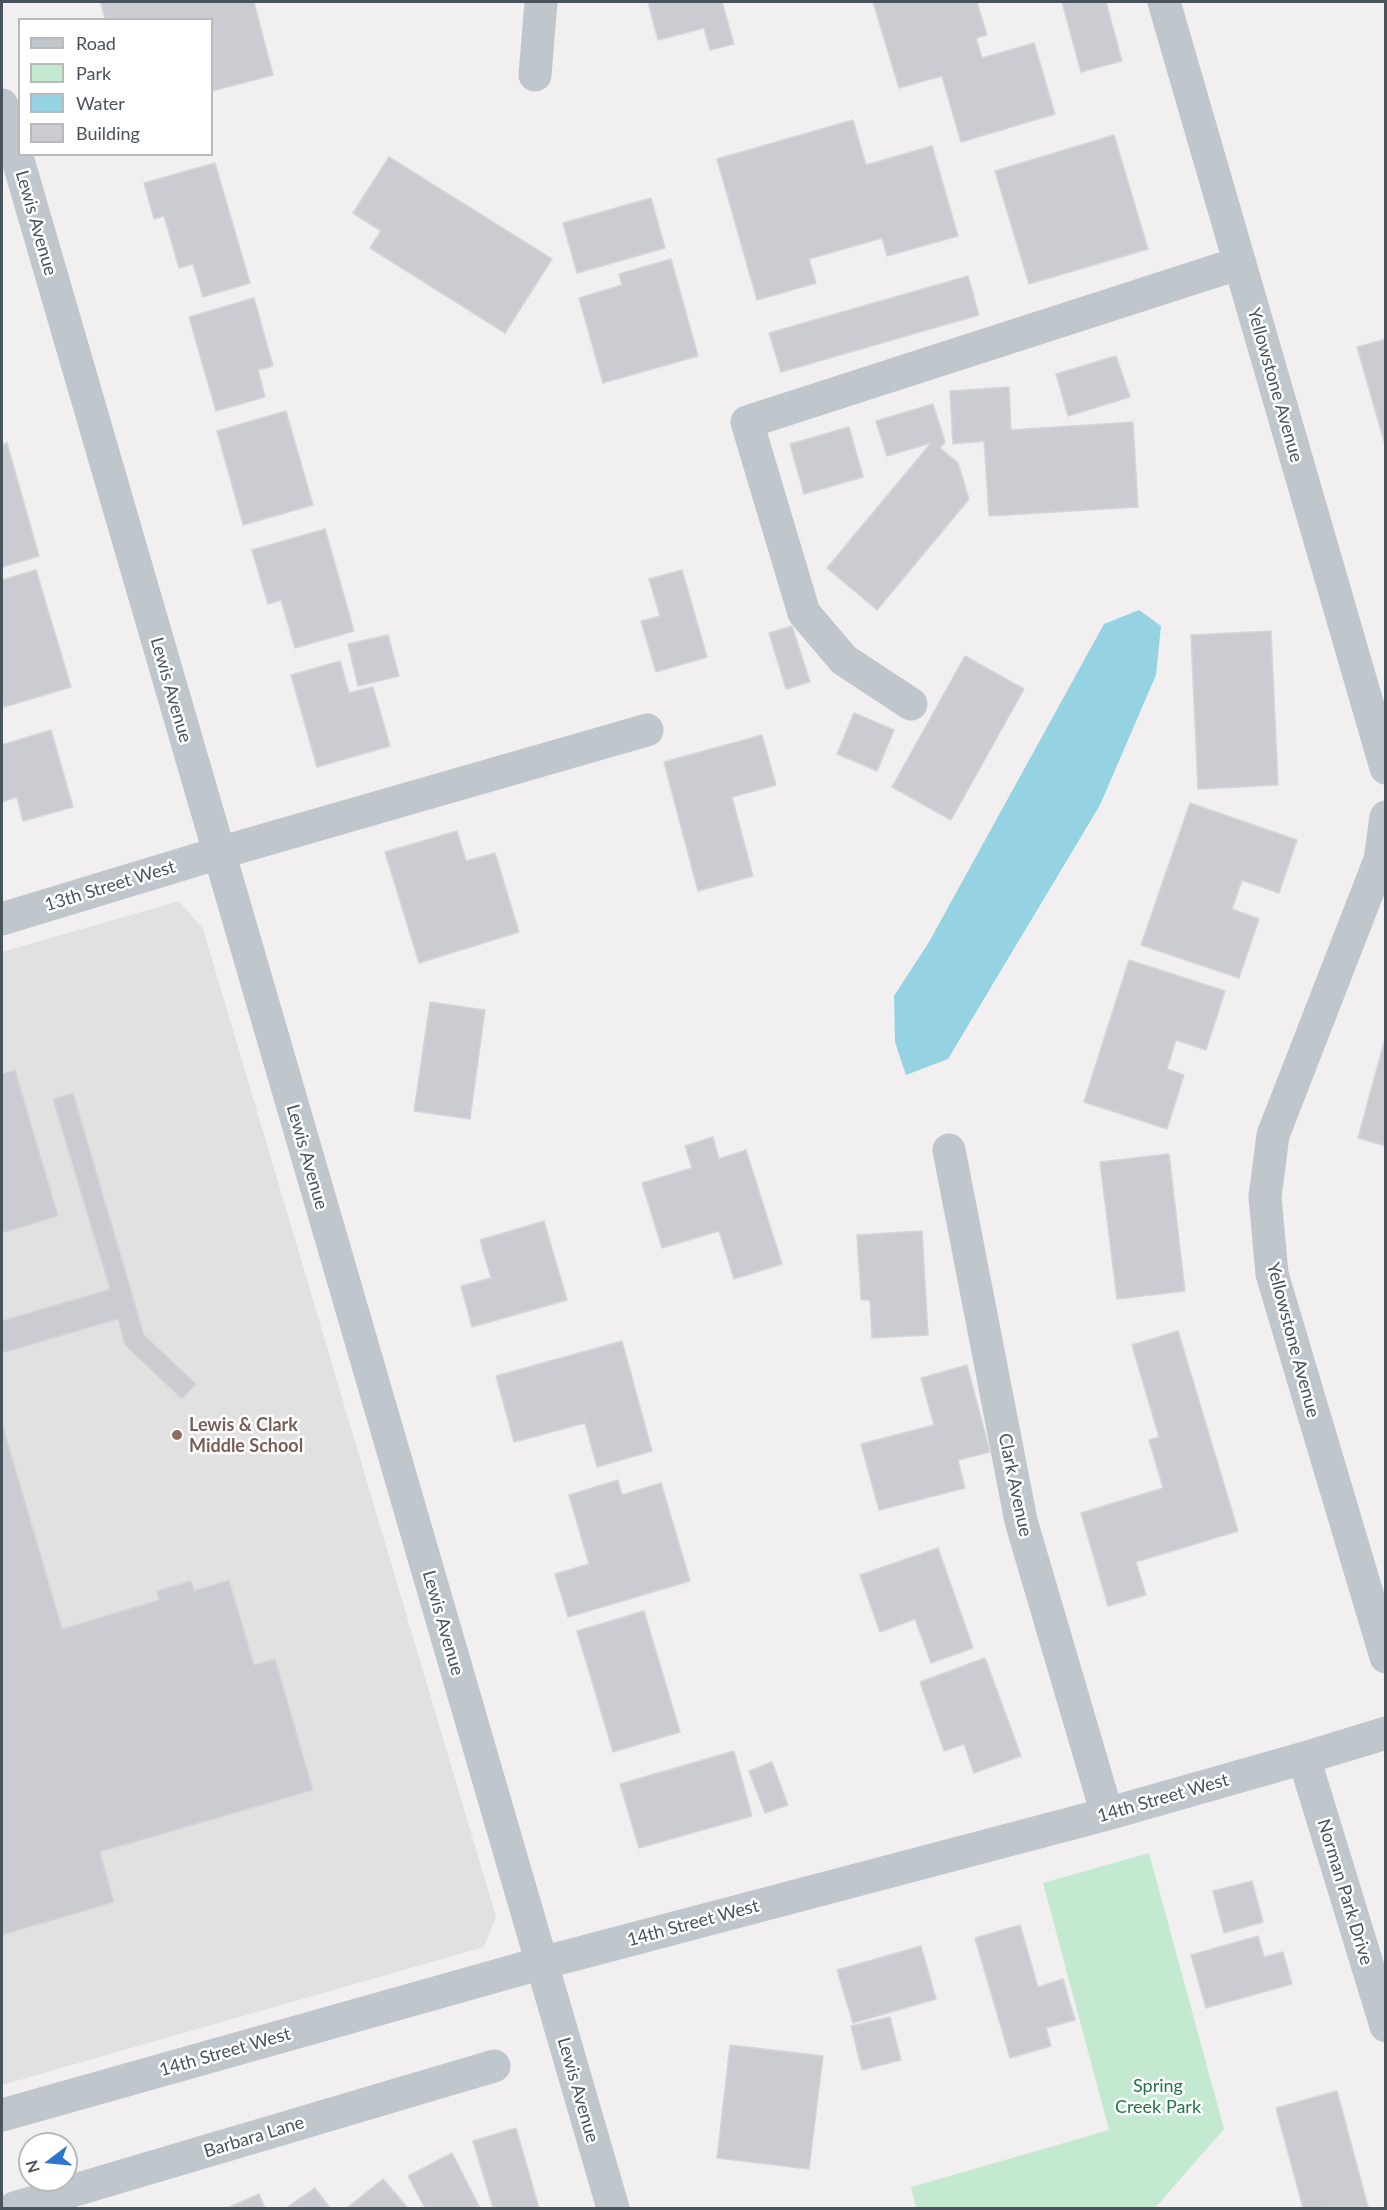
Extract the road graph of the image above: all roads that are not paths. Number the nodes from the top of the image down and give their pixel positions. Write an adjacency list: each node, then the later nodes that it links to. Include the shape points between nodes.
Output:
1 (540, 2): 3 (street)
2 (1164, 2): 5 (street, Yellowstone Avenue)
3 (535, 75)
4 (2, 105): 10 (street, Lewis Avenue)
5 (1240, 263): 6 (street, via 747,422 804,613 844,660); 8 (street, Yellowstone Avenue)
6 (910, 704)
7 (647, 730): 10 (street, 13th Street West)
8 (1386, 768)
9 (1386, 817): 13 (street, Yellowstone Avenue, via 1380,860 1273,1135 1265,1197 1272,1274)
10 (219, 853): 11 (street, 13th Street West); 17 (street, Lewis Avenue)
11 (2, 919)
12 (950, 1150): 16 (street, Clark Avenue, via 1021,1521)
13 (1386, 1657)
14 (1386, 1733): 15 (street, 14th Street West)
15 (1304, 1758): 16 (street, 14th Street West); 18 (street, Norman Park Drive)
16 (1107, 1814): 17 (street, 14th Street West)
17 (542, 1963): 20 (street, 14th Street West); 22 (street, Lewis Avenue)
18 (1386, 2026)
19 (494, 2066): 21 (street, Barbara Lane)
20 (2, 2115)
21 (14, 2208)
22 (613, 2208)

